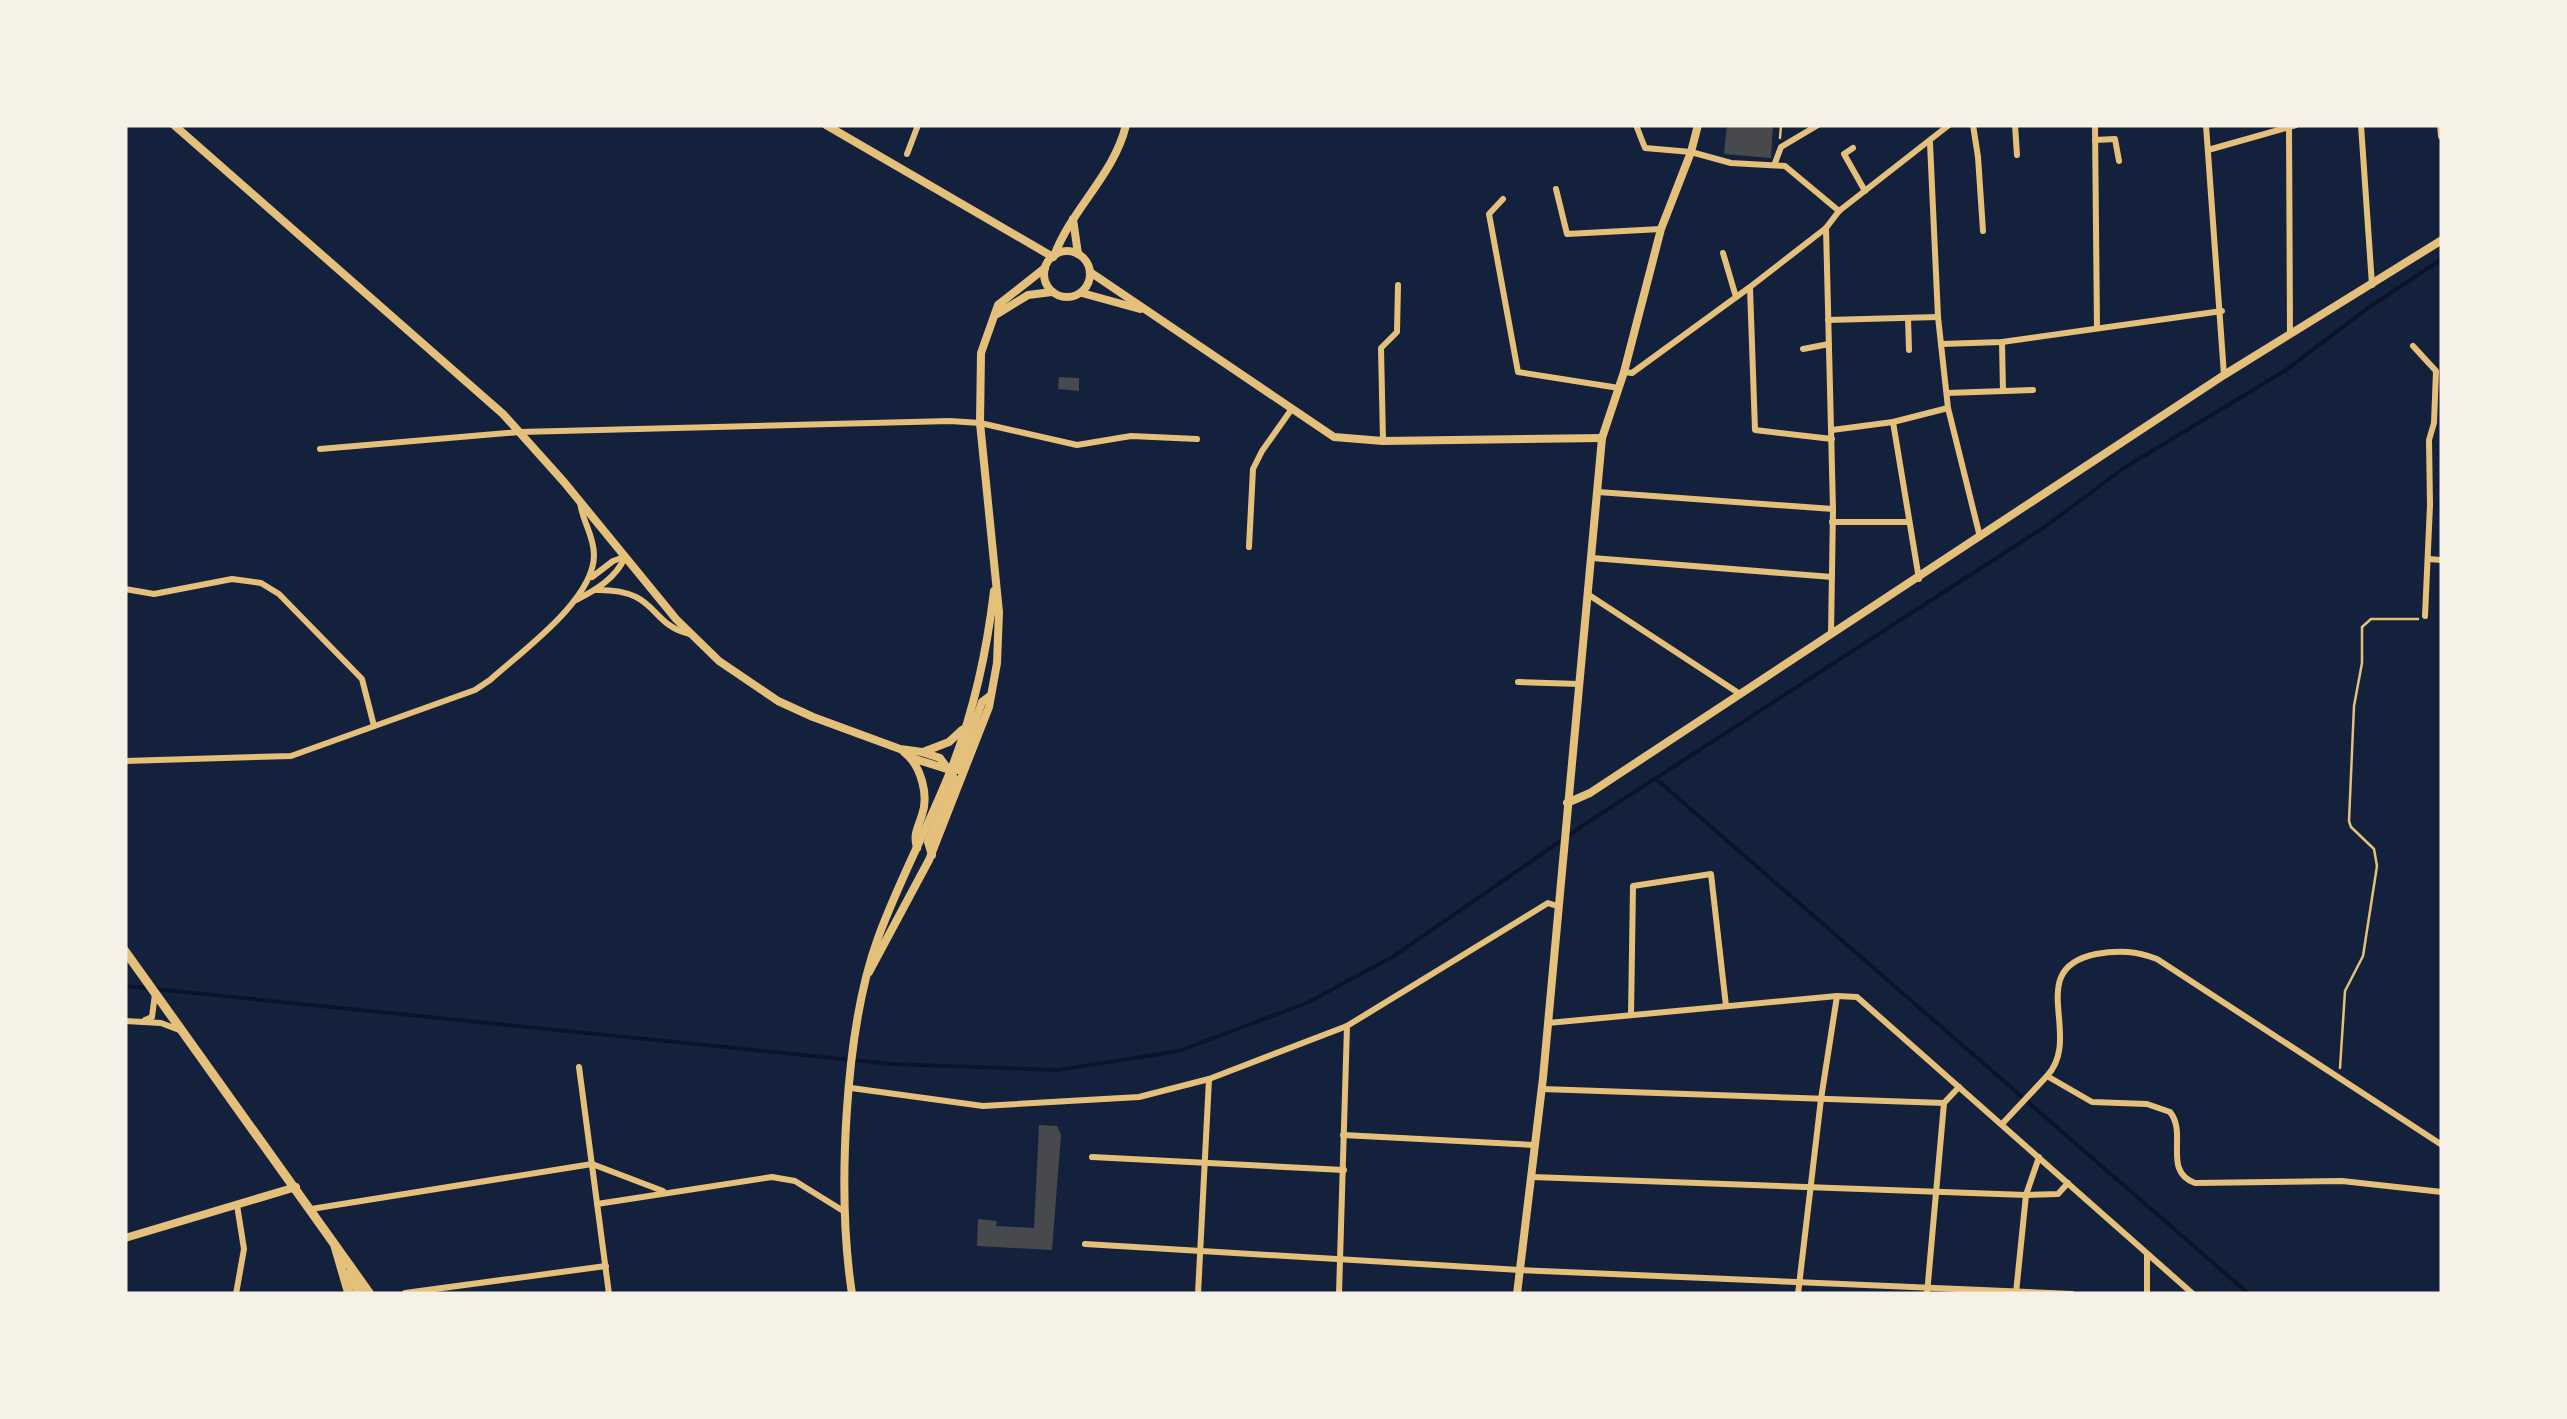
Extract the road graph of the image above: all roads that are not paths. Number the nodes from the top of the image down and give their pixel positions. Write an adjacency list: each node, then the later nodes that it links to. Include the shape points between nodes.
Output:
1 (174, 125): 72 (street)
2 (826, 125): 37 (street)
3 (918, 125): 22 (street)
4 (1126, 125): 30 (street, via 1111,164)
5 (1636, 125): 21 (street, via 1645,148)
6 (1698, 125): 21 (street)
7 (1818, 125): 25 (street, via 1781,147)
8 (1949, 125): 18 (street)
9 (1973, 125): 33 (street)
10 (2015, 125): 23 (street)
11 (2095, 125): 17 (street)
12 (2206, 125): 20 (street)
13 (2362, 125): 41 (street)
14 (2442, 125): 16 (street)
15 (2291, 126): 20 (street); 53 (street)
16 (2442, 136)
17 (2095, 140): 24 (street, via 2115,140); 52 (street)
18 (1930, 142): 27 (street); 50 (street)
19 (1853, 148): 27 (street, via 1844,154)
20 (2208, 150): 47 (street)
21 (1691, 152): 25 (street, via 1732,163); 31 (street)
22 (906, 154)
23 (2017, 155)
24 (2119, 162)
25 (1774, 163): 29 (street, via 1794,171)
26 (1556, 189): 31 (street, via 1567,234)
27 (1865, 192): 29 (street)
28 (1503, 199): 62 (street, via 1489,214 1518,372)
29 (1839, 211): 32 (street)
30 (1073, 214): 36 (street); 37 (street)
31 (1661, 228): 60 (street)
32 (1826, 228): 42 (street); 51 (street)
33 (1983, 231)
34 (2442, 240): 41 (street)
35 (1724, 253): 45 (street)
36 (1078, 254): 37 (street); 39 (street)
37 (1054, 256): 38 (street)
38 (1046, 268): 43 (street); 48 (street, via 1011,292)
39 (1090, 272): 44 (street); 46 (street)
40 (1398, 285): 76 (street, via 1397,332 1381,348)
41 (2372, 286): 53 (street)
42 (1750, 287): 45 (street); 73 (street, via 1755,430)
43 (1052, 292): 44 (street, via 1067,298); 48 (street, via 1028,295)
44 (1082, 293): 46 (street)
45 (1736, 297): 60 (street, via 1632,373)
46 (1143, 309): 67 (street)
47 (2222, 311): 52 (street); 61 (street)
48 (993, 316): 69 (street, via 982,354)
49 (1908, 318): 50 (street); 51 (street); 59 (street)
50 (1938, 318): 56 (street)
51 (1828, 320): 55 (street)
52 (2097, 328): 54 (street)
53 (2290, 337): 61 (street)
54 (2002, 342): 56 (street); 64 (street)
55 (1829, 344): 58 (street); 73 (street)
56 (1942, 344): 65 (street)
57 (2413, 346): 70 (street, via 2436,371)
58 (1803, 349)
59 (1909, 350)
60 (1624, 372): 62 (street)
61 (2224, 376): 85 (street)
62 (1619, 388): 74 (street)
63 (2033, 390): 64 (street)
64 (2002, 391): 65 (street)
65 (1947, 393): 66 (street)
66 (1948, 408): 68 (street); 85 (street)
67 (1291, 410): 76 (street, via 1334,437); 86 (street, via 1253,470)
68 (1893, 422): 73 (street); 84 (street)
69 (980, 423): 72 (street); 75 (street, via 1077,446 1132,436); 91 (street)
70 (2434, 423): 71 (street); 78 (street)
71 (2442, 431)
72 (520, 432): 79 (street); 81 (street)
73 (1832, 434): 82 (street)
74 (1602, 438): 76 (street); 80 (street)
75 (1197, 439)
76 (1384, 441)
77 (2442, 442): 78 (street)
78 (2429, 447): 89 (street)
79 (320, 449)
80 (1598, 492): 82 (street); 88 (street)
81 (580, 502): 87 (street); 93 (street, via 594,548)
82 (1833, 508): 83 (street)
83 (1832, 522): 84 (street); 92 (street)
84 (1908, 522): 94 (street)
85 (1980, 537): 94 (street)
86 (1249, 547)
87 (625, 557): 93 (street); 96 (street); 100 (street)
88 (1592, 558): 92 (street); 97 (street)
89 (2428, 559): 90 (street); 99 (street)
90 (2442, 560)
91 (996, 576): 105 (street); 107 (street, via 988,643)
92 (1832, 577): 101 (street)
93 (591, 578): 98 (street)
94 (1919, 579): 101 (street)
95 (125, 589): 106 (street, via 154,594 232,578 262,583 362,679)
96 (596, 590): 98 (street); 100 (street, via 639,596 675,630)
97 (1589, 595): 103 (street); 104 (street)
98 (575, 601): 106 (street, via 474,690)
99 (2425, 616)
100 (690, 634): 108 (street, via 778,701)
101 (1831, 634): 104 (street)
102 (1518, 682): 103 (street)
103 (1579, 684): 113 (street)
104 (1740, 694): 113 (street)
105 (991, 696): 112 (street, via 982,702 958,770); 115 (street)
106 (374, 726): 111 (street, via 292,756)
107 (966, 727): 109 (street); 112 (street)
108 (900, 749): 109 (street); 110 (street)
109 (922, 752): 112 (street)
110 (912, 758): 112 (street); 114 (street, via 925,801 913,837)
111 (125, 761)
112 (950, 770): 114 (street); 115 (street, via 955,779 928,842)
113 (1567, 804): 116 (street)
114 (916, 848): 118 (street)
115 (932, 855): 118 (street)
116 (1557, 906): 125 (street); 126 (street, via 1548,904)
117 (125, 951): 119 (main road)
118 (869, 972): 132 (street)
119 (155, 994): 123 (street, via 152,1016); 127 (main road)
120 (1837, 996): 121 (street); 131 (street, via 1857,997); 134 (street)
121 (1726, 1006): 122 (street); 122 (street, via 1711,874 1633,886)
122 (1632, 1015): 125 (street)
123 (144, 1020): 124 (street); 127 (street)
124 (125, 1021)
125 (1548, 1023): 133 (street)
126 (1348, 1026): 130 (street); 137 (street)
127 (179, 1027): 147 (main road)
128 (579, 1067): 142 (street)
129 (2047, 1076): 136 (street); 139 (street, via 2059,1058 2059,981 2065,968 2124,950 2157,958); 151 (street, via 2092,1102 2147,1104 2170,1112 2179,1127 2178,1169 2195,1183 2342,1181)
130 (1209, 1079): 132 (street, via 1138,1097 983,1106); 143 (street)
131 (1958, 1087): 135 (street); 136 (street)
132 (851, 1088): 156 (street)
133 (1542, 1089): 134 (street); 138 (street)
134 (1821, 1099): 135 (street); 148 (street)
135 (1944, 1103): 150 (street)
136 (2002, 1124): 141 (street)
137 (1343, 1135): 138 (street); 144 (street)
138 (1534, 1145): 145 (street)
139 (2442, 1145)
140 (1092, 1157): 143 (street)
141 (2039, 1157): 146 (street); 152 (street)
142 (592, 1164): 149 (street); 153 (street); 155 (street)
143 (1206, 1164): 144 (street); 160 (street)
144 (1344, 1170): 162 (street)
145 (1532, 1176): 148 (street); 164 (street)
146 (2068, 1183): 152 (street, via 2058,1194); 161 (street)
147 (296, 1187): 154 (street); 155 (main road)
148 (1811, 1187): 150 (street); 165 (street)
149 (663, 1192): 153 (street); 156 (street, via 772,1177 795,1181)
150 (1935, 1192): 152 (street); 167 (street)
151 (2442, 1192)
152 (2026, 1195): 168 (street)
153 (597, 1204): 163 (street)
154 (237, 1205): 157 (street); 170 (street, via 244,1249)
155 (311, 1209): 158 (main road)
156 (846, 1213): 175 (street)
157 (125, 1238)
158 (335, 1244): 171 (main road); 172 (main road); 173 (main road)
159 (1085, 1244): 160 (street)
160 (1203, 1252): 162 (street); 176 (street)
161 (2147, 1254): 166 (street); 181 (street)
162 (1341, 1258): 164 (street); 177 (street)
163 (606, 1266): 169 (street); 174 (street)
164 (1520, 1270): 165 (street); 178 (street)
165 (1799, 1283): 167 (street); 179 (street)
166 (2185, 1286): 182 (street); 183 (street)
167 (1928, 1290): 168 (street)
168 (2016, 1292): 180 (street)
169 (405, 1293)
170 (236, 1294)
171 (348, 1294)
172 (359, 1294)
173 (370, 1294)
174 (609, 1294)
175 (852, 1294)
176 (1198, 1294)
177 (1339, 1294)
178 (1518, 1294)
179 (1798, 1294)
180 (2072, 1294)
181 (2146, 1294)
182 (2177, 1294)
183 (2193, 1294)

